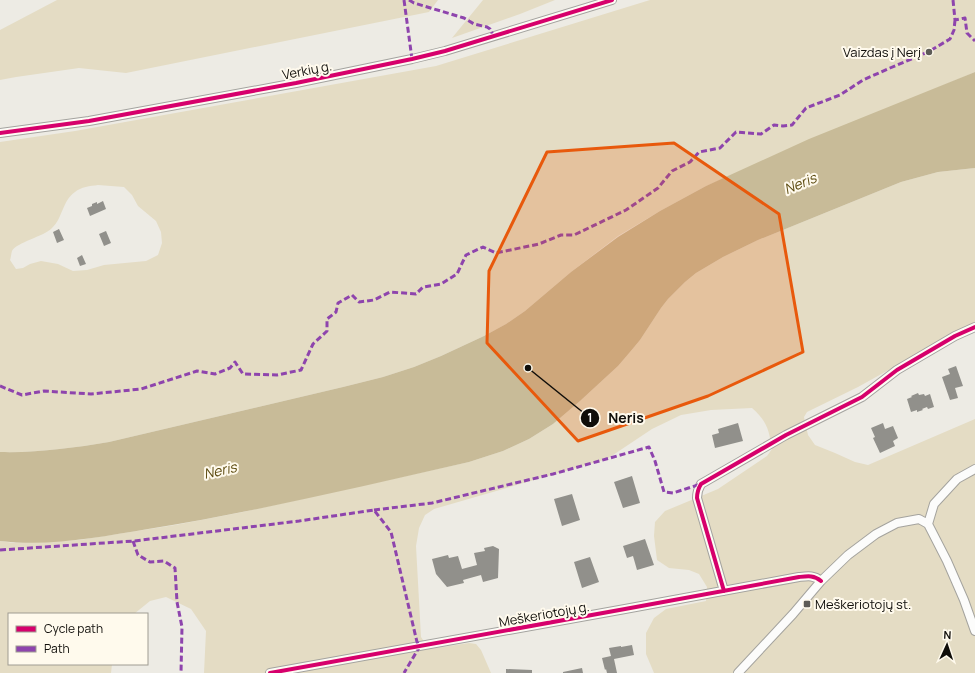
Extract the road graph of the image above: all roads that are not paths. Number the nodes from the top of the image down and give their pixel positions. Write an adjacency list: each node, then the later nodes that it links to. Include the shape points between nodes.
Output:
1 (612, 0): 2 (street, Verkių g., via 412,59 89,121)
2 (0, 133)
3 (975, 327): 7 (street, via 954,336 897,370 862,397 786,435 701,484 697,498)
4 (975, 469): 5 (street, via 956,479 934,504)
5 (928, 524): 6 (street, via 919,519 897,523 876,534 848,555); 8 (street, via 947,561)
6 (821, 581): 7 (street, Meškeriotojų g., via 812,576 799,577); 10 (street)
7 (724, 591): 9 (street, Meškeriotojų g.)
8 (975, 631)
9 (270, 673)
10 (738, 673)

